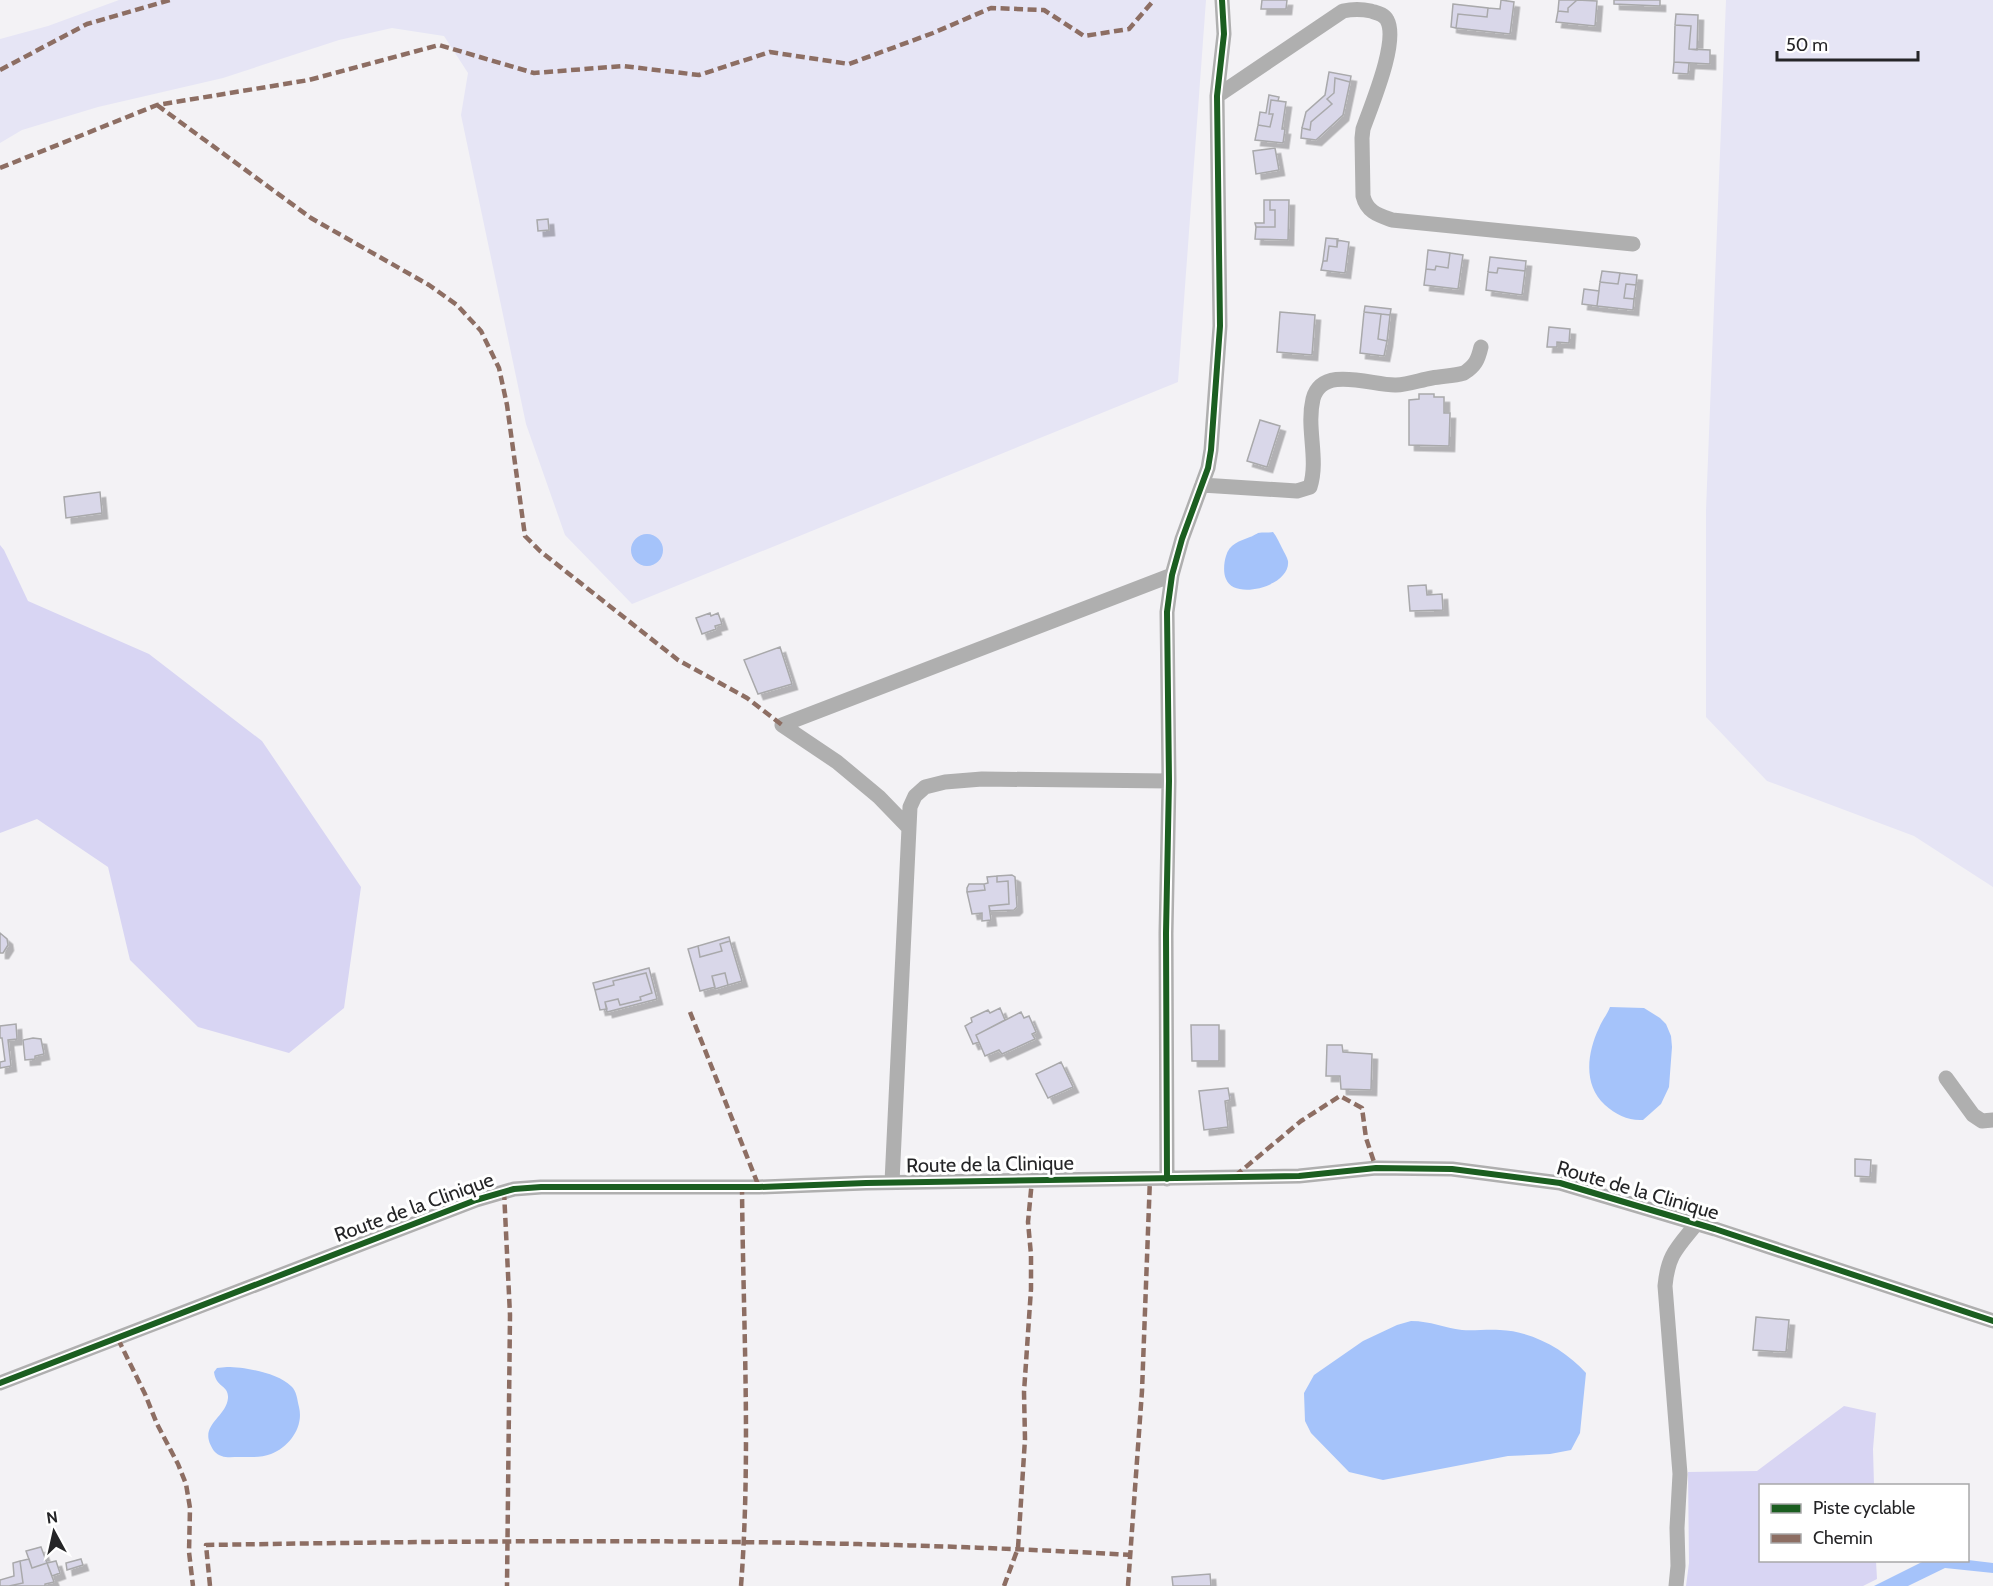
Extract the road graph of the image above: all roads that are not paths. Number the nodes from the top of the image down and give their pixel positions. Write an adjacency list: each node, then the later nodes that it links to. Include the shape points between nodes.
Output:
1 (1222, 0): 2 (street, via 1224,34)
2 (1217, 96): 3 (street, via 1343,11 1380,14 1387,20 1390,42 1362,138 1363,196 1371,212 1392,220); 5 (street, via 1220,326 1212,450)
3 (1632, 244)
4 (1481, 347): 5 (street, via 1473,368 1464,373 1397,386 1341,379 1318,389 1313,399 1310,487 1297,491)
5 (1202, 485): 6 (street)
6 (1172, 576): 7 (street, via 1167,612); 8 (street, via 782,725 845,769)
7 (1168, 781): 8 (street, via 945,782 925,787 915,796); 11 (street)
8 (909, 828): 12 (street)
9 (1946, 1078): 10 (street, via 1973,1115 1982,1121)
10 (1993, 1120)
11 (1167, 1179): 12 (street, Route de la Clinique); 13 (street, Route de la Clinique, via 1299,1176 1376,1168 1452,1169 1560,1183)
12 (892, 1182): 15 (street, Route de la Clinique, via 759,1188 541,1187 495,1193)
13 (1697, 1223): 14 (street, Route de la Clinique); 16 (street, via 1667,1264 1665,1286 1680,1474)
14 (1993, 1321)
15 (0, 1383)
16 (1676, 1586)

